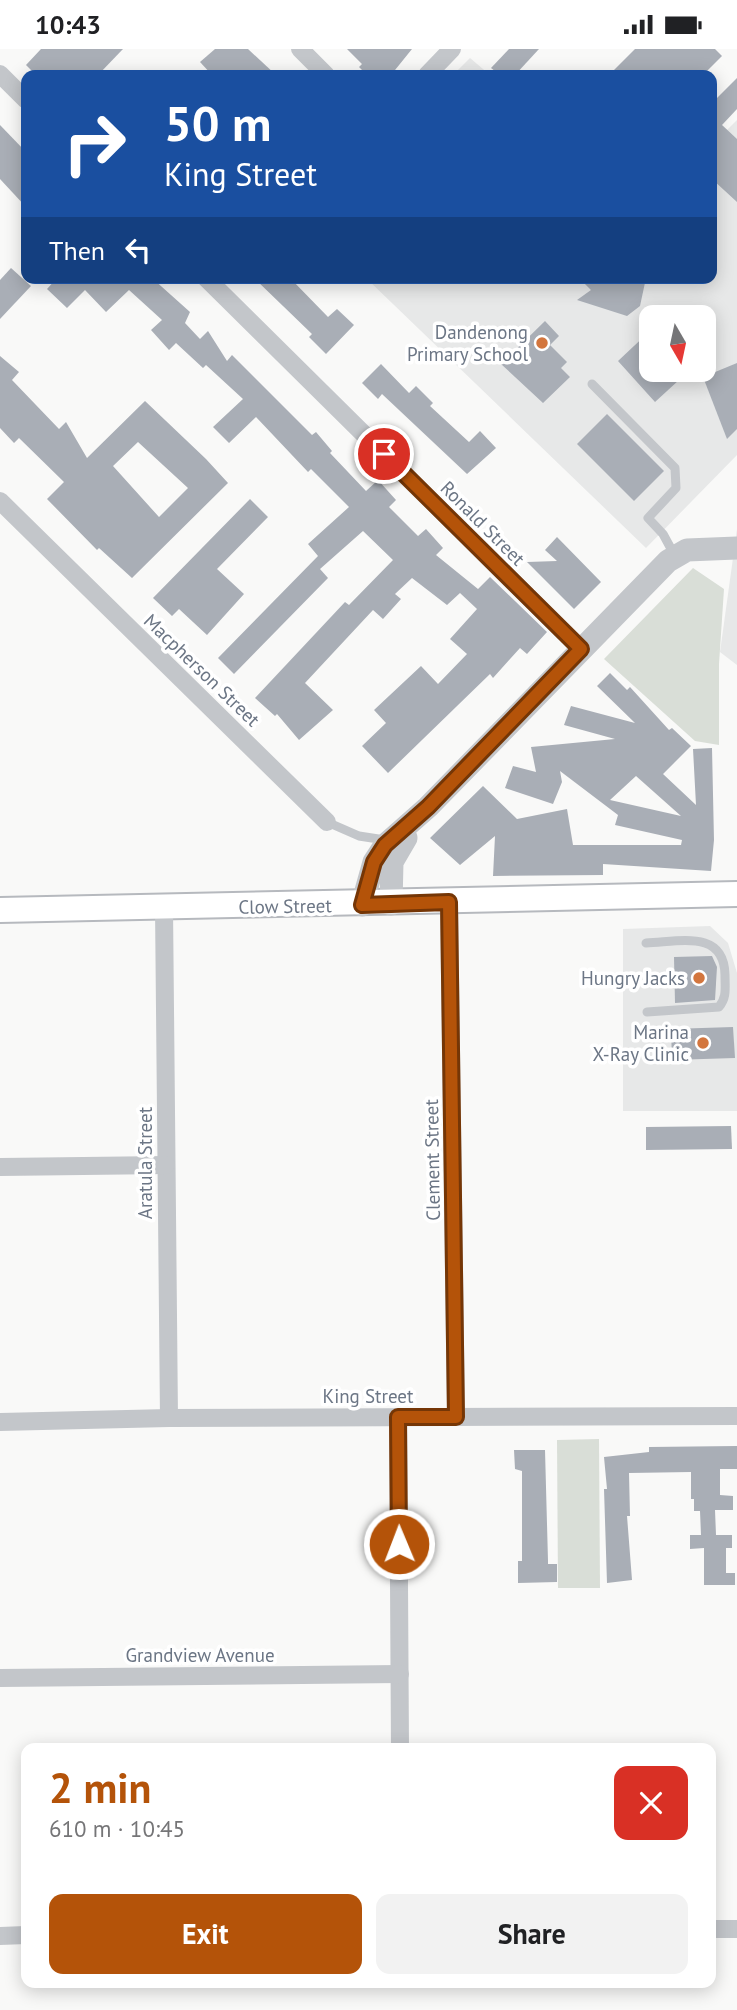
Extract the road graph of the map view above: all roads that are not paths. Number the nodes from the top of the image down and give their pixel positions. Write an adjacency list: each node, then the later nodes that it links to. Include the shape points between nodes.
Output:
1 (300, 49): 3 (street)
2 (452, 49): 4 (street)
3 (321, 70)
4 (432, 70)
5 (0, 74): 6 (street)
6 (21, 95)
7 (212, 284): 12 (street, Ronald Street)
8 (592, 384): 11 (lane, via 676,470 676,488 648,518)
9 (0, 501): 14 (street, Macpherson Street)
10 (737, 548): 11 (street, via 693,549)
11 (675, 556): 12 (street)
12 (581, 649): 13 (street)
13 (428, 807): 15 (street); 18 (street, via 395,854 390,872)
14 (327, 822): 15 (lane, Macpherson Street, via 364,838)
15 (391, 839): 19 (street, via 374,862)
16 (737, 894): 17 (main road, Clow Street)
17 (449, 902): 18 (main road, Clow Street); 28 (street, Clement Street)
18 (391, 904): 19 (main road, Clow Street)
19 (362, 905): 20 (main road, Clow Street)
20 (164, 907): 21 (main road, Clow Street); 24 (street, Aratula Street)
21 (0, 910)
22 (646, 943): 23 (lane, via 705,941 718,948 725,963 726,998 719,1007)
23 (648, 1012)
24 (166, 1165): 25 (street); 29 (street, Aratula Street)
25 (0, 1167)
26 (737, 1416): 28 (street, King Street)
27 (398, 1417): 28 (street, King Street); 29 (street, King Street); 31 (street)
28 (456, 1417)
29 (169, 1418): 30 (street, King Street)
30 (0, 1422)
31 (400, 1674): 32 (street, Grandview Avenue); 33 (street)
32 (0, 1678)
33 (400, 1743)
34 (716, 1929): 35 (street)
35 (737, 1929)
36 (21, 1935): 37 (street)
37 (0, 1936)

